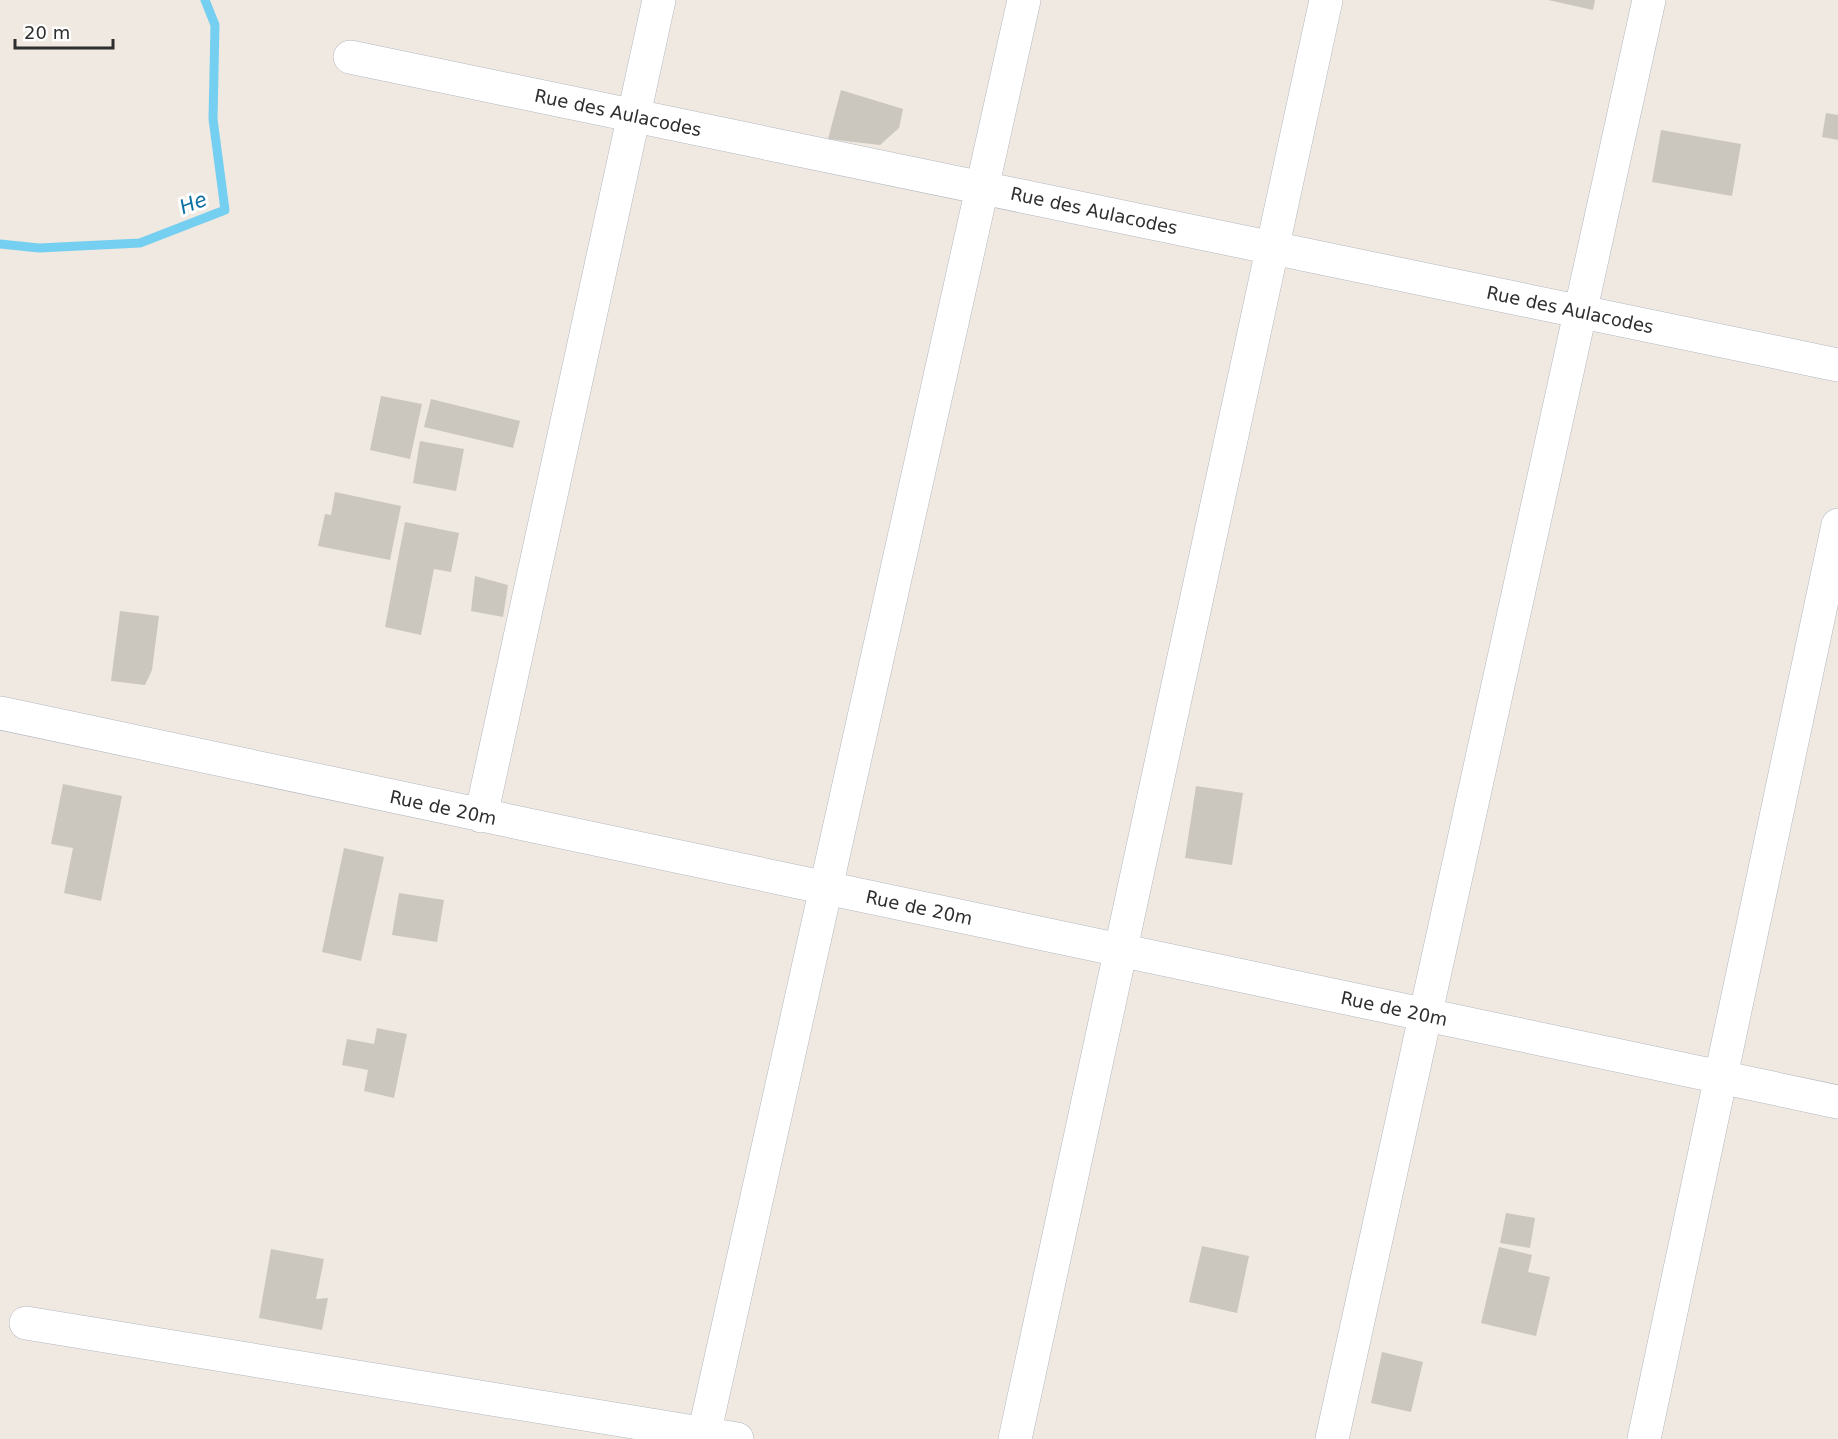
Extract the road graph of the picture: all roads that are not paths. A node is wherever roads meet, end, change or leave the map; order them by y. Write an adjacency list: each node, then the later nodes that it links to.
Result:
1 (659, 0): 6 (street)
2 (1024, 0): 7 (street)
3 (1326, 0): 8 (street)
4 (1649, 0): 9 (street)
5 (350, 57): 6 (street, Rue des Aulacodes)
6 (633, 116): 7 (street, Rue des Aulacodes); 13 (street)
7 (982, 188): 8 (street, Rue des Aulacodes); 14 (street)
8 (1273, 248): 9 (street, Rue des Aulacodes); 15 (street)
9 (1581, 312): 10 (street, Rue des Aulacodes); 16 (street)
10 (1838, 366)
11 (1838, 525): 17 (street)
12 (0, 713): 13 (street, Rue de 20m)
13 (482, 816): 14 (street, Rue de 20m)
14 (826, 888): 15 (street, Rue de 20m); 20 (street)
15 (1121, 951): 16 (street, Rue de 20m); 22 (street)
16 (1425, 1016): 17 (street, Rue de 20m); 23 (street)
17 (1721, 1077): 18 (street, Rue de 20m); 24 (street)
18 (1838, 1102)
19 (26, 1323): 20 (street)
20 (703, 1436): 21 (street)
21 (737, 1439)
22 (1015, 1439)
23 (1332, 1439)
24 (1644, 1439)

